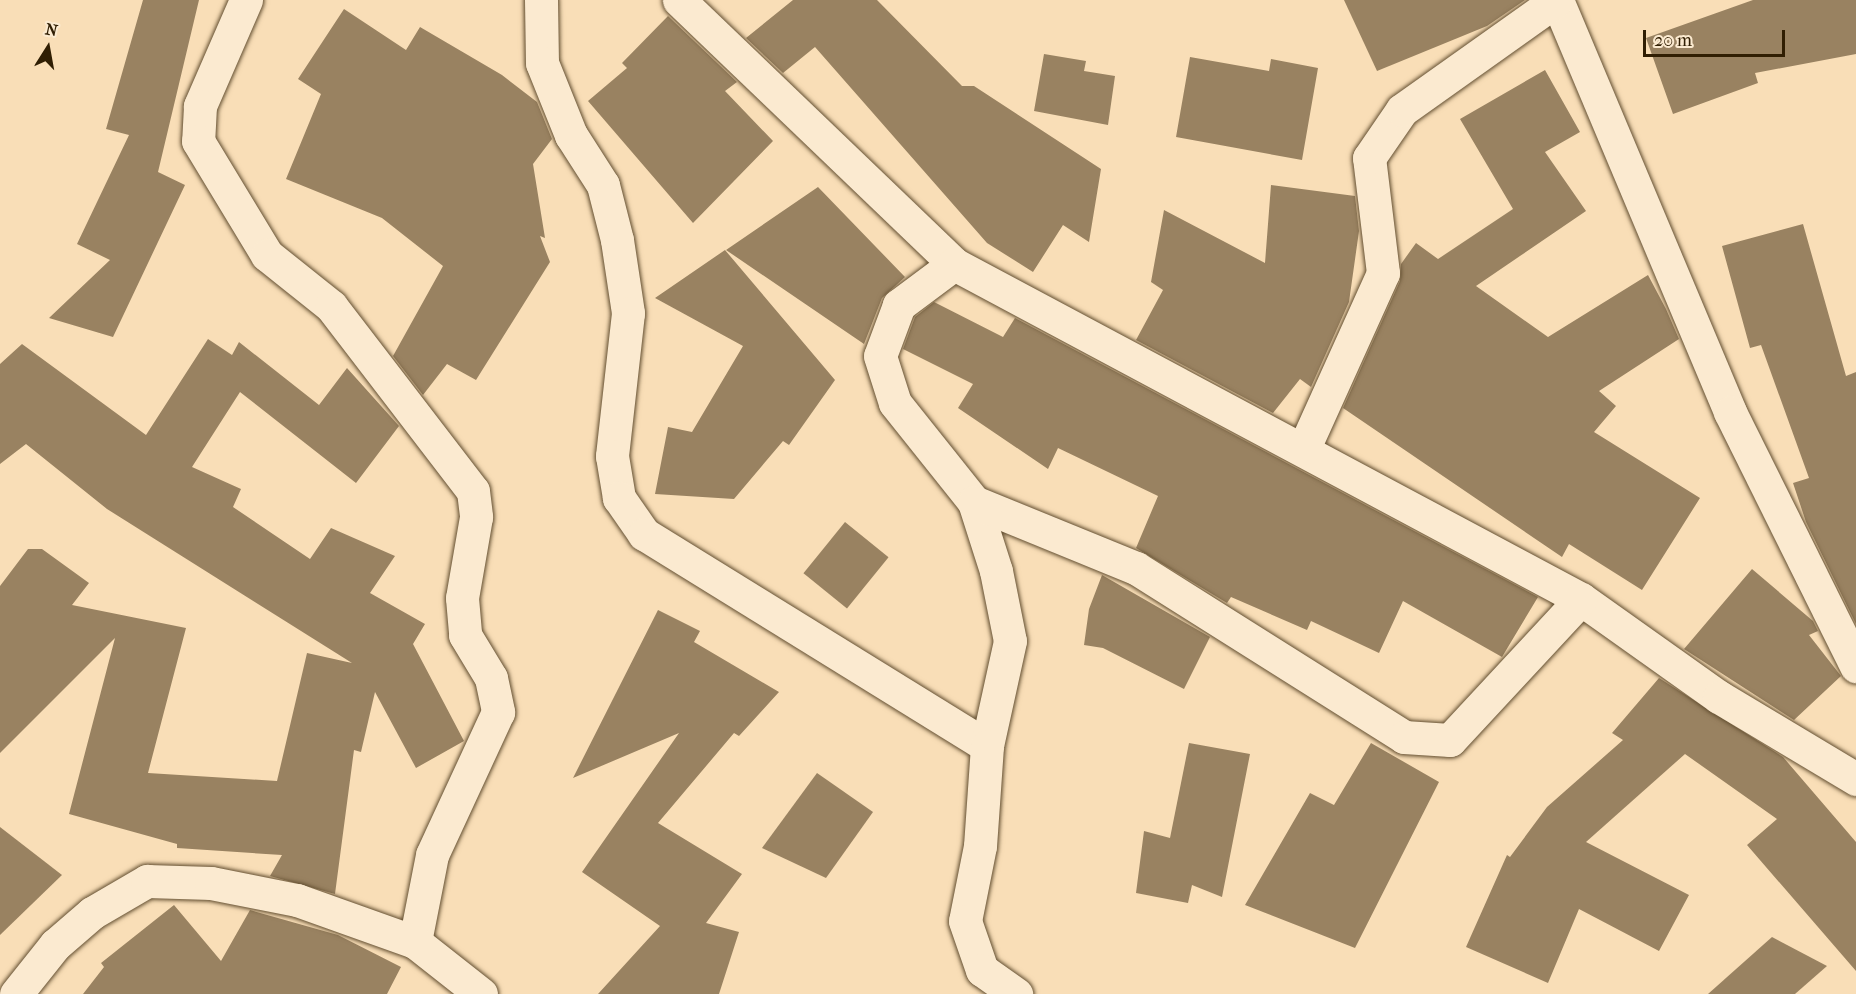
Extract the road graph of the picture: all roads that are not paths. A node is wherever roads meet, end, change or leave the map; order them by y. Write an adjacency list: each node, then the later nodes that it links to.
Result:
1 (246, 0): 12 (street)
2 (541, 0): 10 (street)
3 (679, 0): 5 (street)
4 (1557, 0): 6 (street); 9 (street)
5 (954, 264): 6 (street); 7 (street)
6 (1305, 448): 8 (street)
7 (974, 501): 8 (street); 10 (street)
8 (1581, 599): 11 (street)
9 (1856, 666)
10 (987, 746): 15 (street)
11 (1856, 779)
12 (415, 942): 13 (street); 14 (street)
13 (16, 994)
14 (481, 994)
15 (1016, 994)

